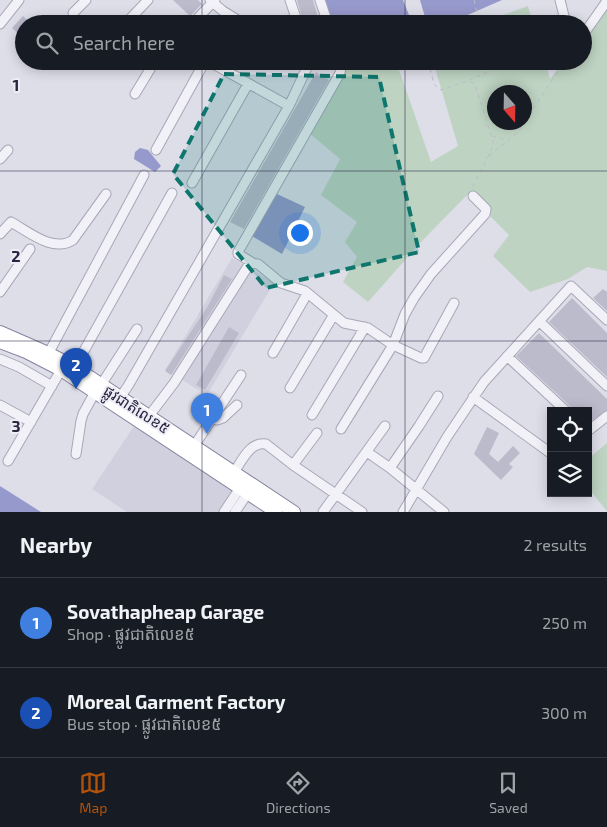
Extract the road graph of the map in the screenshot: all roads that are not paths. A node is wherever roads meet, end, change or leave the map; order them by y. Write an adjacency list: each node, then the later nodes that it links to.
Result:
1 (19, 0): 17 (street)
2 (148, 0): 10 (street)
3 (290, 0): 13 (street)
4 (320, 0): 14 (street)
5 (560, 0): 15 (street)
6 (607, 0): 16 (street)
7 (84, 1): 9 (street)
8 (212, 1): 11 (street); 12 (street)
9 (73, 13)
10 (134, 15)
11 (200, 15)
12 (231, 15)
13 (295, 15)
14 (325, 15)
15 (564, 15)
16 (592, 22)
17 (0, 24)
18 (150, 70): 24 (street)
19 (202, 70): 27 (street)
20 (223, 70): 23 (street)
21 (307, 70): 25 (street)
22 (340, 70): 36 (street)
23 (248, 84): 25 (street); 30 (street)
24 (135, 94)
25 (289, 106): 61 (street)
26 (8, 150): 28 (street)
27 (156, 150)
28 (0, 159)
29 (144, 175): 50 (street)
30 (192, 183)
31 (172, 193): 52 (street)
32 (472, 193): 47 (street)
33 (106, 194): 34 (street)
34 (0, 234)
35 (30, 249): 37 (street)
36 (253, 263): 38 (street); 66 (street)
37 (0, 292)
38 (307, 294): 40 (street); 48 (street)
39 (454, 303): 47 (street)
40 (333, 316): 43 (street); 57 (street)
41 (607, 320): 42 (street)
42 (539, 321): 49 (street); 56 (street)
43 (365, 327): 47 (street); 65 (street)
44 (137, 329): 58 (street)
45 (0, 332): 50 (highway, ផ្លូវជាតិលេខ៥)
46 (0, 342): 50 (highway, ផ្លូវជាតិលេខ៥)
47 (393, 345): 71 (street)
48 (273, 353)
49 (507, 356): 60 (street); 64 (street)
50 (46, 357): 52 (highway, ផ្លូវជាតិលេខ៥); 53 (highway, ផ្លូវជាតិលេខ៥)
51 (0, 359): 55 (street)
52 (75, 368): 58 (highway, ផ្លូវជាតិលេខ៥)
53 (61, 370): 55 (street); 58 (highway, ផ្លូវជាតិលេខ៥)
54 (241, 375): 68 (street)
55 (52, 386): 69 (street)
56 (607, 386)
57 (290, 388)
58 (98, 389): 61 (highway, ផ្លូវជាតិលេខ៥); 78 (street)
59 (438, 396): 81 (street)
60 (473, 397): 76 (street); 83 (street)
61 (118, 401): 66 (highway, ផ្លូវជាតិលេខ៥); 74 (highway, ផ្លូវជាតិលេខ៥)
62 (0, 405): 69 (street)
63 (237, 405): 68 (street)
64 (562, 407)
65 (312, 415)
66 (149, 416): 74 (highway, ផ្លូវជាតិលេខ៥)
67 (607, 416): 72 (street)
68 (214, 417): 75 (street)
69 (31, 422): 79 (street)
70 (385, 426): 77 (street)
71 (341, 429)
72 (592, 429)
73 (317, 433): 80 (street)
74 (167, 434): 75 (highway, ផ្លូវជាតិលេខ៥); 82 (highway, ផ្លូវជាតិលេខ៥)
75 (194, 446): 82 (highway, ផ្លូវជាតិលេខ៥)
76 (547, 450)
77 (367, 452): 81 (street); 85 (street)
78 (76, 454)
79 (8, 461)
80 (293, 465): 82 (street); 85 (street)
81 (390, 468): 83 (street)
82 (226, 471): 84 (highway, ផ្លូវជាតិលេខ៥); 89 (highway, ផ្លូវជាតិលេខ៥)
83 (416, 488): 92 (street); 93 (street)
84 (244, 491): 86 (street); 87 (street); 88 (highway, ផ្លូវជាតិលេខ៥)
85 (336, 494): 90 (street); 91 (street)
86 (224, 512)
87 (235, 512)
88 (276, 512)
89 (294, 512)
90 (323, 512)
91 (362, 512)
92 (403, 512)
93 (444, 512)

